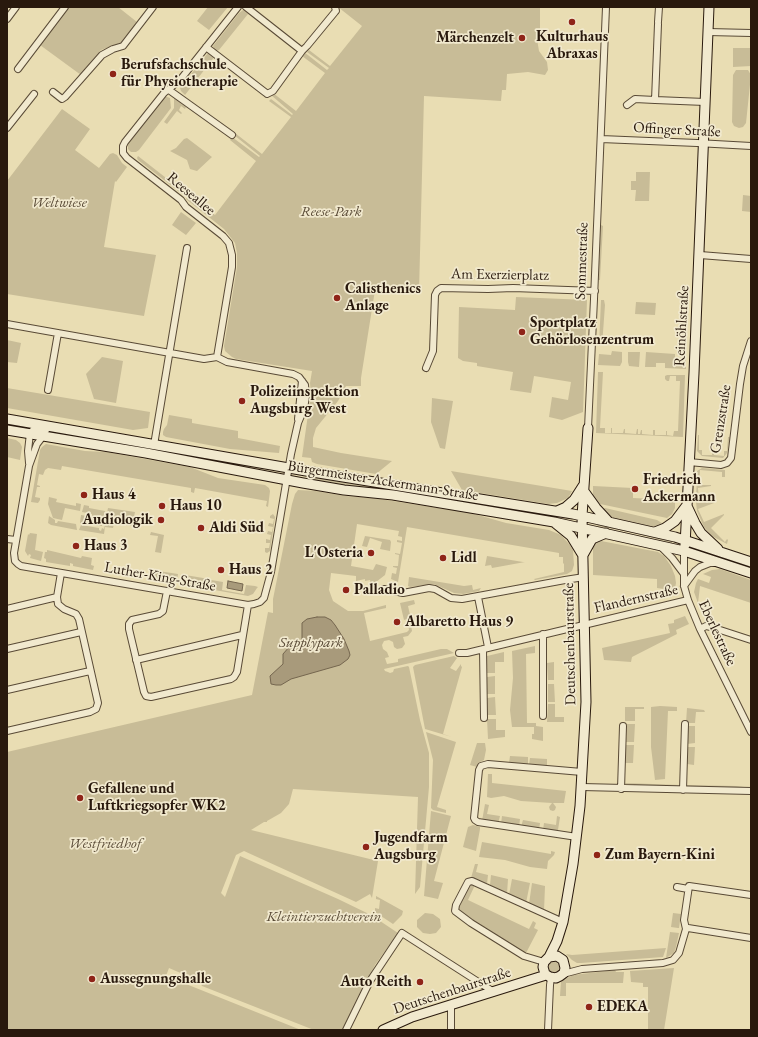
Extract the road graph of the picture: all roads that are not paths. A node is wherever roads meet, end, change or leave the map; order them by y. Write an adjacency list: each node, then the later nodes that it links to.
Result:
1 (16, 7): 10 (street)
2 (65, 7): 15 (street)
3 (153, 7): 17 (street)
4 (238, 7): 13 (street, Reeseallee)
5 (246, 7): 14 (street)
6 (335, 7): 14 (street)
7 (606, 7): 24 (street, Sommestraße)
8 (659, 7): 19 (street)
9 (709, 7): 11 (street, Reinöhlstraße)
10 (7, 19)
11 (708, 32): 12 (street); 20 (street, Reinöhlstraße)
12 (751, 33)
13 (206, 47): 14 (street); 16 (street, Reeseallee)
14 (302, 51)
15 (18, 69)
16 (169, 90): 23 (street); 36 (street, Reeseallee)
17 (53, 92)
18 (34, 94): 22 (street)
19 (655, 100): 20 (street); 21 (street)
20 (705, 102): 25 (street, Reinöhlstraße)
21 (627, 105)
22 (7, 128)
23 (232, 135)
24 (601, 139): 25 (street, Offinger Straße); 30 (street, Sommestraße)
25 (703, 144): 26 (street, Offinger Straße); 28 (street, Reinöhlstraße)
26 (751, 146)
27 (186, 248): 35 (street)
28 (700, 255): 29 (street); 46 (street, Reinöhlstraße)
29 (751, 259)
30 (595, 291): 37 (street, Am Exerzierplatz); 40 (street, Sommestraße)
31 (7, 324): 32 (street)
32 (58, 333): 35 (street); 38 (street)
33 (751, 341): 34 (street, Grenzstraße)
34 (749, 352): 46 (street, Grenzstraße)
35 (169, 353): 36 (street); 45 (street)
36 (217, 357): 48 (street)
37 (426, 368)
38 (48, 390)
39 (7, 419): 42 (street, Bürgermeister-Ackermann-Straße)
40 (588, 428): 50 (street, Sommestraße)
41 (7, 430): 43 (street, Bürgermeister-Ackermann-Straße)
42 (76, 431): 43 (street); 45 (street, Bürgermeister-Ackermann-Straße)
43 (30, 433): 44 (street, Bürgermeister-Ackermann-Straße); 47 (street, Luther-King-Straße)
44 (44, 436): 47 (street, Luther-King-Straße); 49 (street, Bürgermeister-Ackermann-Straße)
45 (154, 445): 48 (street, Bürgermeister-Ackermann-Straße)
46 (689, 462): 51 (street, Reinöhlstraße)
47 (29, 466): 60 (street, Luther-King-Straße)
48 (288, 468): 49 (street); 52 (street, Bürgermeister-Ackermann-Straße)
49 (286, 480): 55 (street, Bürgermeister-Ackermann-Straße); 78 (street)
50 (583, 488): 52 (street); 53 (street, Sommestraße); 54 (street)
51 (687, 505): 57 (street); 61 (street, Reinöhlstraße); 64 (street)
52 (556, 511): 53 (street, Bürgermeister-Ackermann-Straße)
53 (582, 516): 54 (street, Bürgermeister-Ackermann-Straße); 56 (street, Deutschenbaurstraße)
54 (608, 521): 57 (street, Bürgermeister-Ackermann-Straße)
55 (554, 522): 56 (street, Bürgermeister-Ackermann-Straße); 65 (street)
56 (582, 528): 58 (street, Bürgermeister-Ackermann-Straße); 65 (street, Deutschenbaurstraße)
57 (655, 532): 61 (street, Bürgermeister-Ackermann-Straße)
58 (606, 533): 62 (street, Bürgermeister-Ackermann-Straße); 65 (street)
59 (7, 539): 60 (street)
60 (16, 540): 68 (street, Luther-King-Straße)
61 (685, 540): 63 (street, Reinöhlstraße); 64 (street, Bürgermeister-Ackermann-Straße)
62 (657, 544): 63 (street, Bürgermeister-Ackermann-Straße); 70 (street)
63 (684, 551): 66 (street, Bürgermeister-Ackermann-Straße); 70 (street, Eberlestraße)
64 (720, 551): 67 (street, Bürgermeister-Ackermann-Straße)
65 (583, 555): 71 (street, Deutschenbaurstraße)
66 (721, 562): 69 (street, Bürgermeister-Ackermann-Straße); 72 (street, Eberlestraße)
67 (751, 562)
68 (61, 573): 74 (street, Luther-King-Straße); 75 (street)
69 (751, 573)
70 (684, 574): 72 (street, Eberlestraße)
71 (584, 578): 76 (street); 80 (street, Deutschenbaurstraße)
72 (684, 586): 77 (street, Eberlestraße)
73 (384, 589): 76 (street)
74 (167, 591): 78 (street, Luther-King-Straße); 89 (street)
75 (57, 597): 79 (street); 82 (street)
76 (478, 597): 86 (street)
77 (688, 600): 80 (street, Flandernstraße); 81 (street, Eberlestraße)
78 (248, 605): 84 (street)
79 (7, 609)
80 (584, 624): 83 (street, Flandernstraße); 98 (street, Deutschenbaurstraße)
81 (700, 629): 85 (street); 97 (street, Eberlestraße)
82 (81, 632): 87 (street); 90 (street)
83 (543, 634): 86 (street, Flandernstraße); 92 (street)
84 (242, 635): 89 (street); 89 (street)
85 (751, 640)
86 (486, 648): 88 (street, Flandernstraße); 93 (street)
87 (7, 649)
88 (460, 653)
89 (136, 660)
90 (90, 671): 91 (street); 96 (street)
91 (7, 690)
92 (543, 716)
93 (484, 718)
94 (685, 724): 101 (street)
95 (623, 726): 100 (street)
96 (7, 731)
97 (751, 732)
98 (582, 772): 99 (street, Deutschenbaurstraße); 103 (street)
99 (582, 787): 100 (street); 103 (street, Deutschenbaurstraße)
100 (621, 789): 101 (street)
101 (683, 790): 102 (street)
102 (751, 791)
103 (577, 837): 107 (street, Deutschenbaurstraße)
104 (677, 887): 105 (street)
105 (688, 889): 106 (street); 108 (street)
106 (751, 895)
107 (563, 922): 110 (street, Deutschenbaurstraße); 112 (street, Deutschenbaurstraße)
108 (686, 929): 109 (street); 113 (street)
109 (751, 938)
110 (557, 941): 111 (street, Deutschenbaurstraße); 112 (street, Deutschenbaurstraße)
111 (562, 961): 112 (street, Deutschenbaurstraße); 113 (street); 114 (street, Deutschenbaurstraße)
112 (547, 968): 114 (street, Deutschenbaurstraße); 115 (street, Deutschenbaurstraße); 121 (street)
113 (582, 969): 114 (street)
114 (563, 974)
115 (494, 992): 116 (street, Deutschenbaurstraße); 118 (street)
116 (451, 1005): 117 (street, Deutschenbaurstraße); 120 (street)
117 (393, 1028): 119 (street, Deutschenbaurstraße)
118 (346, 1030)
119 (383, 1030)
120 (452, 1030)
121 (548, 1030)

